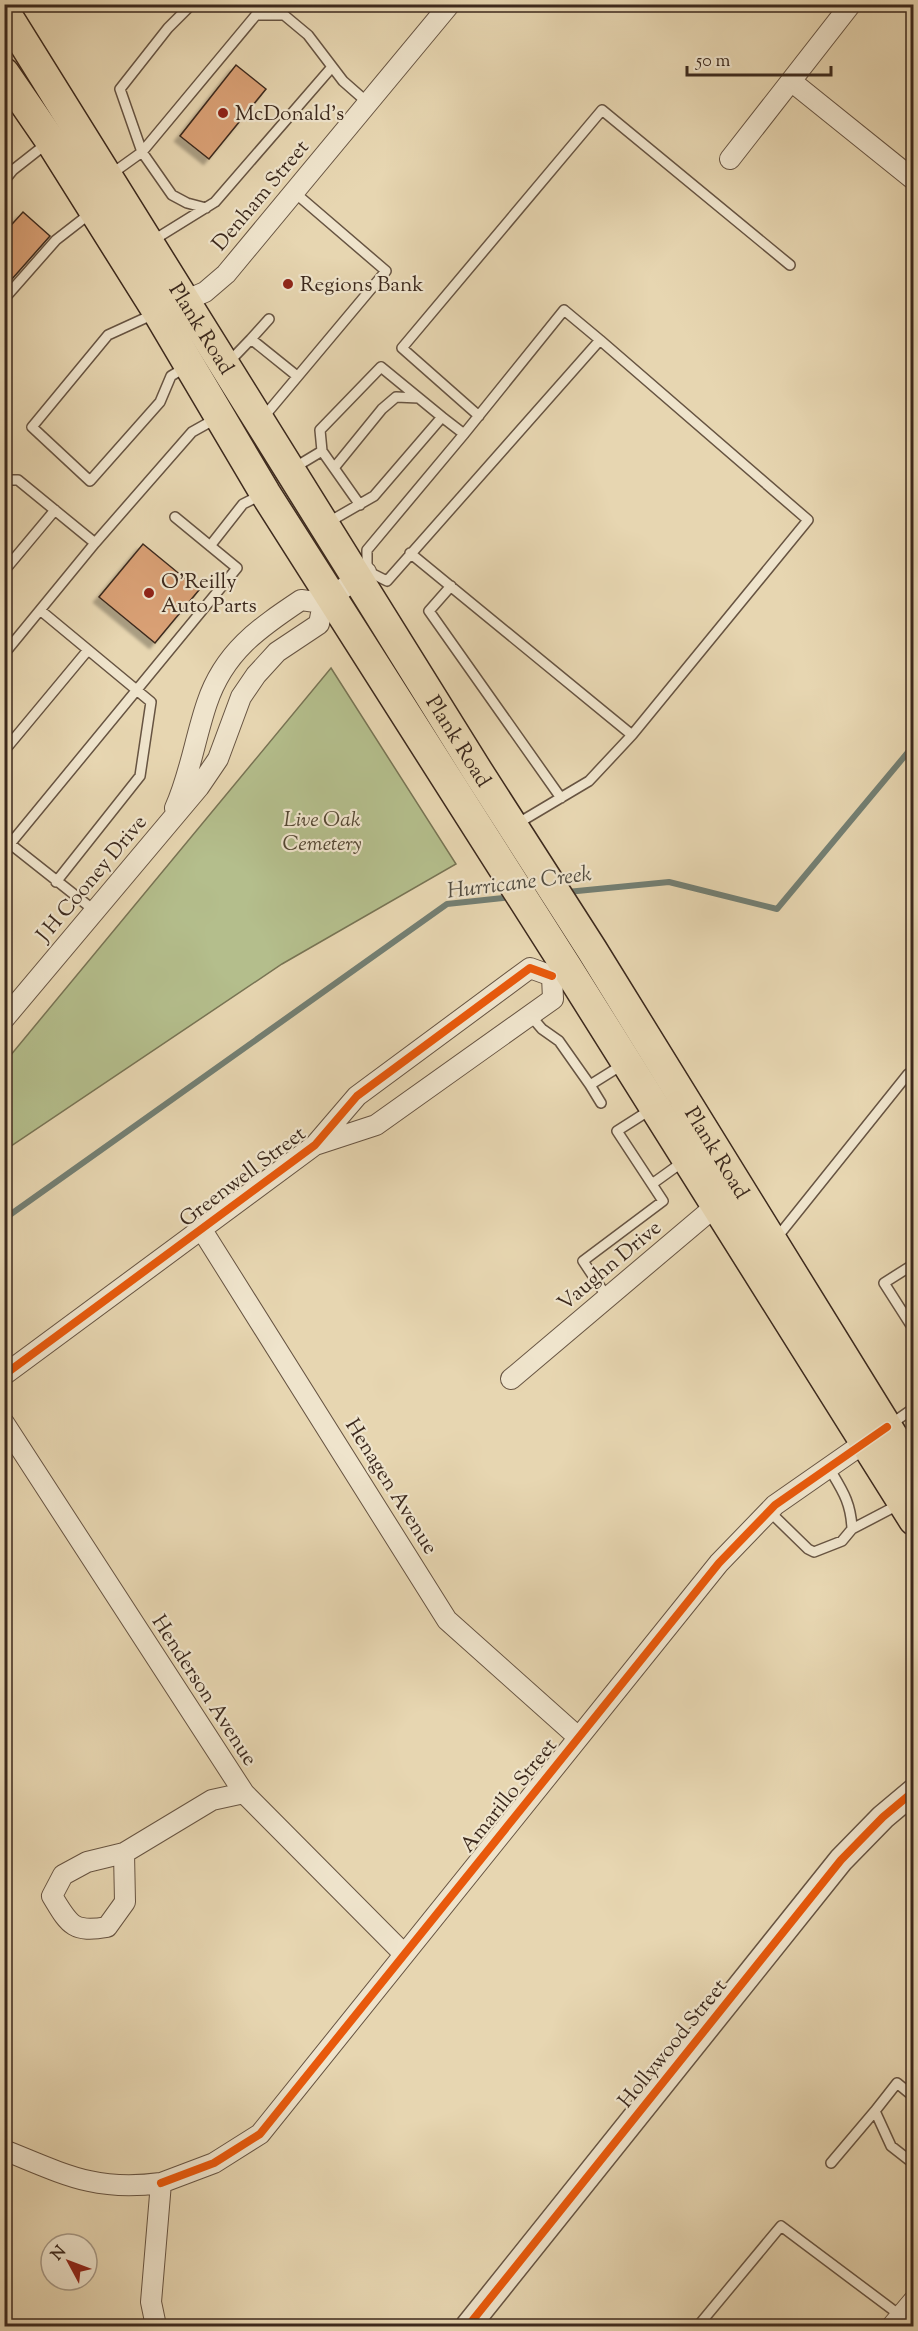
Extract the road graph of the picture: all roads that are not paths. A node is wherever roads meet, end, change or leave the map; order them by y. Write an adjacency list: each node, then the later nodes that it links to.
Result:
1 (192, 4): 12 (lane)
2 (251, 4): 6 (lane)
3 (450, 4): 10 (street, Denham Street)
4 (851, 4): 9 (street)
5 (4, 10): 14 (main road, Plank Road)
6 (256, 15): 7 (lane); 12 (lane)
7 (332, 67): 10 (lane); 18 (lane)
8 (4, 73): 11 (main road, Plank Road)
9 (791, 81): 13 (street); 15 (street)
10 (368, 103): 17 (street, Denham Street)
11 (50, 140): 16 (lane); 19 (main road, Plank Road)
12 (142, 152): 14 (lane); 18 (lane)
13 (730, 159)
14 (108, 176): 20 (main road, Plank Road)
15 (914, 180)
16 (4, 182)
17 (294, 192): 23 (street, Denham Street); 30 (lane)
18 (206, 208): 20 (lane)
19 (94, 210): 22 (lane); 24 (main road, Plank Road)
20 (149, 243): 23 (main road, Plank Road)
21 (790, 265): 32 (lane)
22 (4, 299)
23 (185, 300): 24 (street, Denham Street); 29 (main road, Plank Road)
24 (158, 312): 28 (main road, Plank Road); 28 (lane)
25 (269, 319): 26 (lane)
26 (251, 339): 29 (lane); 30 (lane)
27 (600, 340): 32 (lane); 48 (lane); 57 (lane)
28 (189, 365): 33 (main road, Plank Road)
29 (226, 365): 35 (main road, Plank Road)
30 (297, 376): 35 (lane)
31 (419, 398): 34 (lane); 37 (lane); 38 (lane)
32 (478, 416): 36 (lane)
33 (219, 417): 41 (main road, Plank Road); 46 (lane)
34 (442, 417): 36 (lane); 42 (lane)
35 (260, 420): 39 (main road, Plank Road)
36 (464, 434): 50 (lane)
37 (321, 452): 38 (lane); 39 (lane)
38 (334, 468): 42 (lane)
39 (291, 470): 45 (main road, Plank Road)
40 (4, 485): 43 (lane)
41 (264, 493): 47 (lane); 52 (main road, Plank Road)
42 (360, 505): 45 (lane)
43 (55, 510): 46 (lane); 49 (lane)
44 (175, 517): 47 (lane)
45 (324, 524): 50 (main road, Plank Road)
46 (95, 543): 53 (lane)
47 (210, 546): 56 (lane)
48 (410, 553): 50 (lane); 51 (lane)
49 (4, 571)
50 (363, 575): 52 (street); 61 (main road, Plank Road)
51 (451, 586): 57 (lane); 59 (lane)
52 (327, 600): 60 (street, J H Cooney Drive); 60 (street, J H Cooney Drive); 66 (main road, Plank Road)
53 (40, 610): 54 (lane); 55 (lane)
54 (88, 650): 56 (lane); 58 (lane)
55 (4, 654)
56 (137, 691): 62 (lane); 63 (lane)
57 (632, 735): 59 (lane)
58 (4, 751)
59 (561, 798): 61 (lane)
60 (169, 822): 64 (street, J H Cooney Drive)
61 (519, 836): 65 (main road, Plank Road)
62 (8, 842): 63 (lane)
63 (56, 882): 64 (lane)
64 (95, 911): 68 (street, J H Cooney Drive)
65 (592, 950): 66 (street); 77 (main road, Plank Road)
66 (559, 971): 67 (street, Greenwell Street); 69 (main road, Plank Road); 74 (street, Greenwell Street)
67 (530, 1015): 71 (lane); 74 (street, Greenwell Street)
68 (4, 1019)
69 (627, 1062): 71 (lane); 73 (main road, Plank Road)
70 (914, 1078): 79 (lane)
71 (590, 1085): 72 (lane)
72 (601, 1103)
73 (655, 1107): 75 (main road, Plank Road); 76 (lane)
74 (315, 1145): 78 (street, Greenwell Street)
75 (688, 1159): 76 (lane); 77 (main road, Plank Road)
76 (652, 1184): 81 (lane)
77 (727, 1196): 79 (main road, Plank Road); 81 (street, Vaughn Drive); 87 (main road, Plank Road)
78 (202, 1230): 83 (street, Greenwell Street); 93 (street, Henagen Avenue)
79 (772, 1244): 87 (main road, Plank Road)
80 (914, 1264): 82 (lane)
81 (607, 1297): 84 (street, Vaughn Drive)
82 (914, 1330)
83 (4, 1375)
84 (511, 1379)
85 (914, 1408): 87 (lane)
86 (4, 1423): 95 (street, Henderson Avenue)
87 (876, 1435): 88 (street, Amarillo Street); 89 (main road, Plank Road); 91 (main road, Plank Road)
88 (829, 1468): 90 (street, Amarillo Street); 92 (lane)
89 (914, 1471)
90 (769, 1511): 92 (lane); 93 (street, Amarillo Street)
91 (908, 1511): 92 (lane)
92 (852, 1528)
93 (578, 1737): 97 (street, Amarillo Street)
94 (914, 1791): 107 (street, Hollywood Street)
95 (244, 1793): 96 (street); 97 (street, Henderson Avenue)
96 (124, 1853)
97 (403, 1953): 103 (street, Amarillo Street)
98 (914, 2097): 99 (lane)
99 (875, 2110): 101 (lane); 102 (lane)
100 (4, 2150): 103 (street, Amarillo Street)
101 (831, 2163)
102 (914, 2164)
103 (161, 2183): 106 (street)
104 (914, 2300): 105 (street)
105 (896, 2321): 108 (lane)
106 (156, 2326)
107 (468, 2326)
108 (698, 2326)

